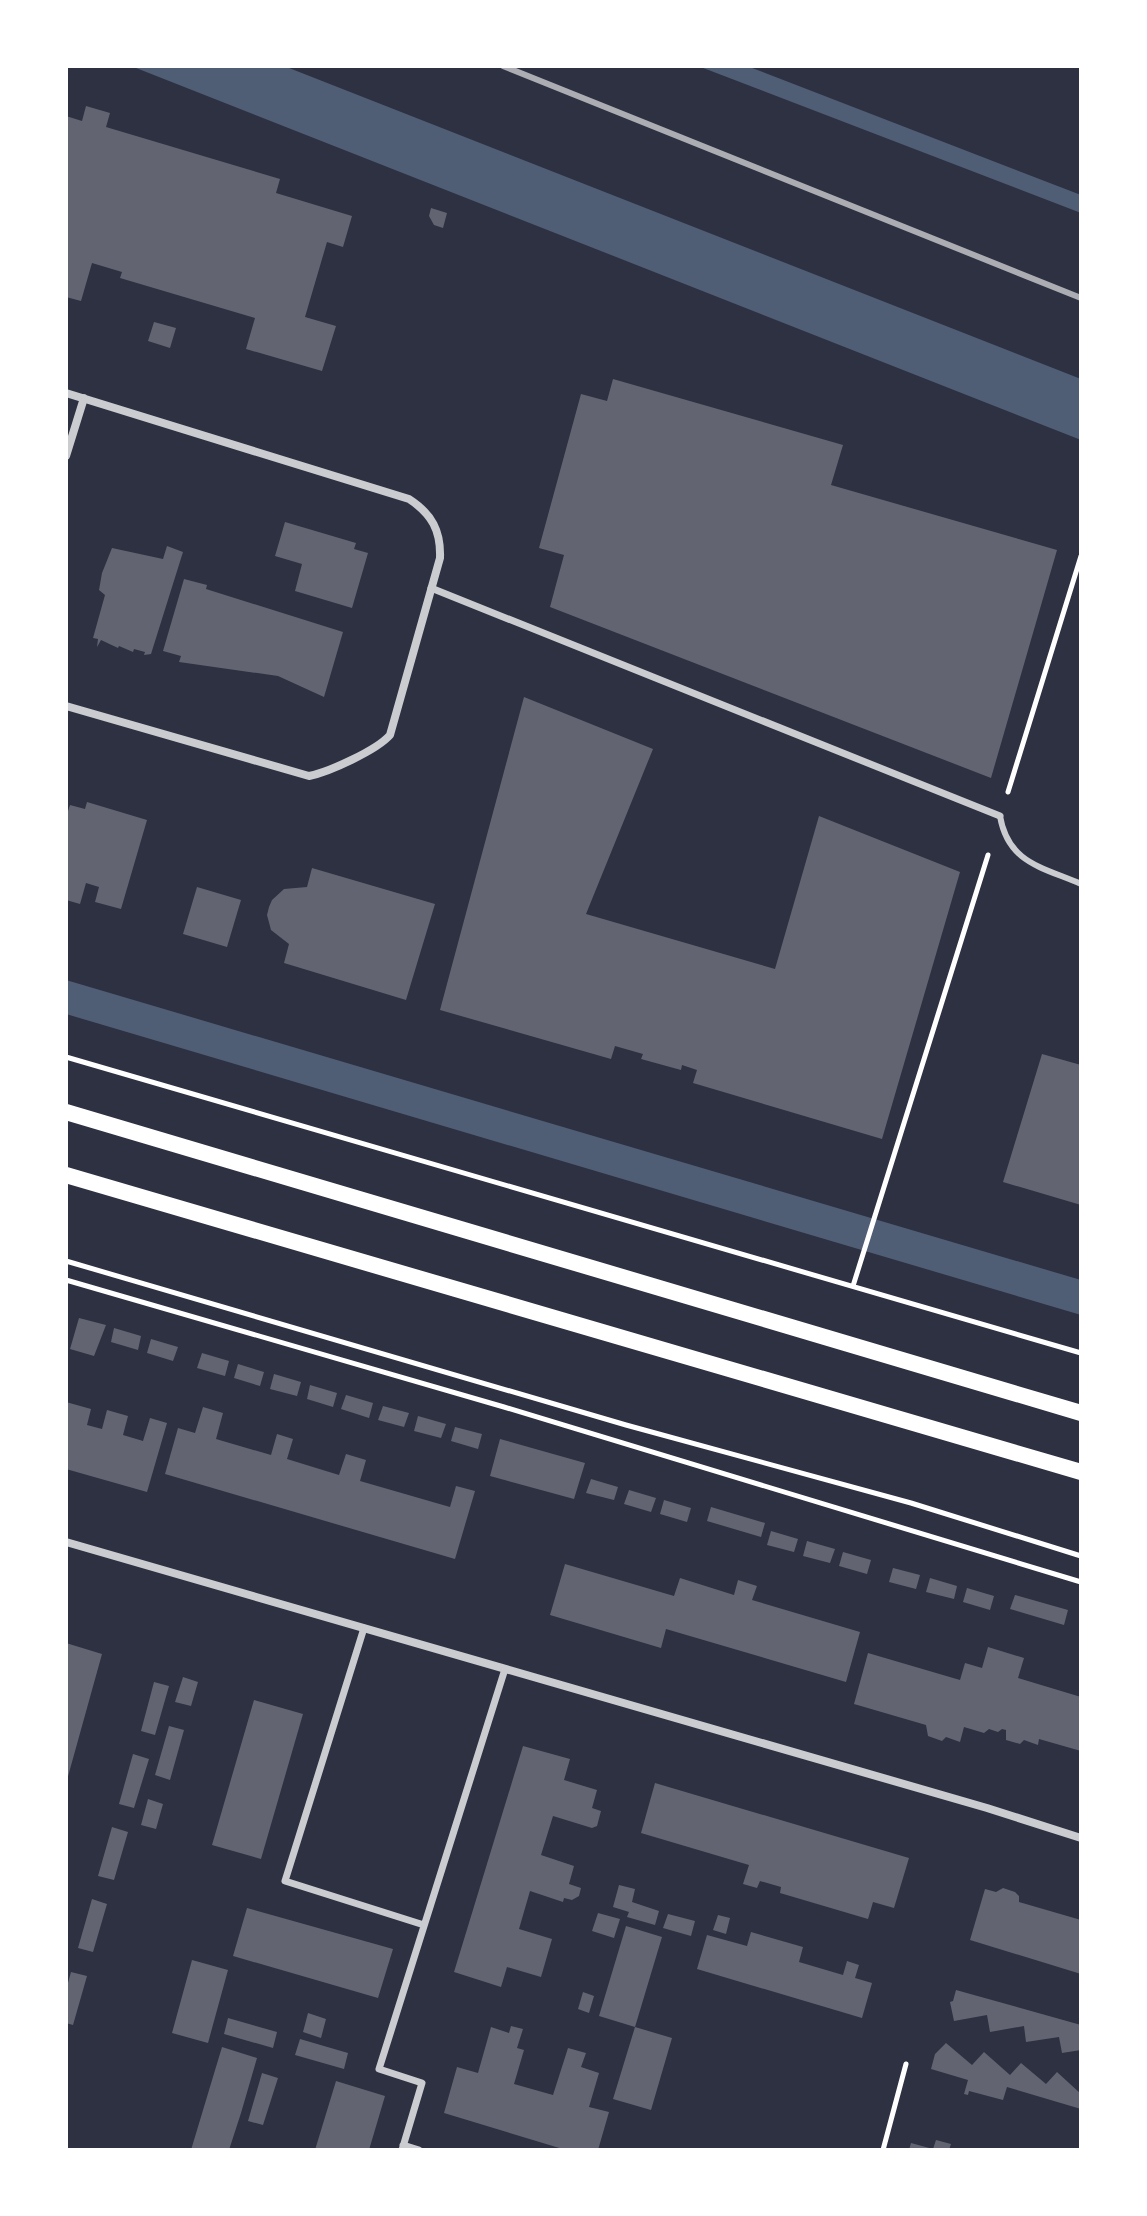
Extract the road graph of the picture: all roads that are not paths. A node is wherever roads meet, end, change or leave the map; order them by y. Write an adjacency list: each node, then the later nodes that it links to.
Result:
1 (66, 393): 2 (street)
2 (84, 398): 3 (street); 4 (street)
3 (66, 456)
4 (431, 588): 5 (street); 6 (street)
5 (66, 706)
6 (1000, 816): 7 (lane)
7 (1081, 884)
8 (66, 1112): 10 (main road)
9 (66, 1175): 11 (main road)
10 (1081, 1413)
11 (1081, 1472)
12 (66, 1542): 13 (street)
13 (364, 1628): 14 (street); 16 (street)
14 (505, 1669): 15 (street); 16 (street)
15 (1081, 1838)
16 (424, 1925): 17 (street)
17 (402, 2147): 18 (street)
18 (419, 2150)

